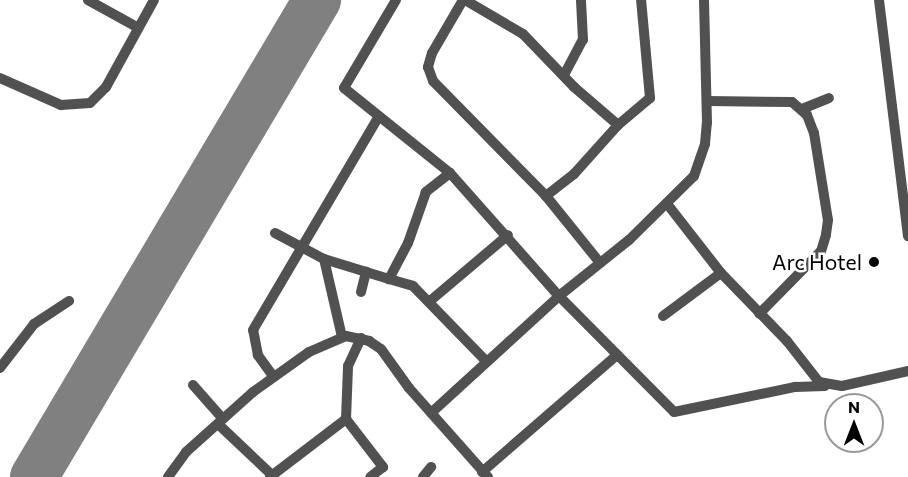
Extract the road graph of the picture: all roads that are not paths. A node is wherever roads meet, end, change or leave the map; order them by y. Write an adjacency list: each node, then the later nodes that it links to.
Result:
1 (88, 0): 9 (street)
2 (154, 0): 9 (street)
3 (396, 0): 15 (street)
4 (464, 0): 10 (street); 18 (street)
5 (581, 0): 10 (street)
6 (641, 0): 16 (street)
7 (704, 0): 13 (street)
8 (879, 0): 20 (street)
9 (138, 27): 11 (street)
10 (564, 75): 16 (street)
11 (0, 78)
12 (829, 98): 14 (street)
13 (707, 101): 14 (street); 19 (street)
14 (802, 109): 34 (street)
15 (379, 116): 17 (street); 24 (street)
16 (618, 125): 18 (street)
17 (450, 173): 22 (street); 29 (street)
18 (546, 196): 26 (street)
19 (668, 205): 26 (street); 28 (street)
20 (907, 218): 23 (street)
21 (275, 233): 24 (street)
22 (508, 235): 31 (street); 33 (street)
23 (908, 236)
24 (301, 249): 25 (street); 42 (street)
25 (324, 259): 27 (street); 36 (street)
26 (600, 263): 31 (street)
27 (366, 272): 29 (street); 30 (street)
28 (721, 273): 34 (street); 35 (street)
29 (389, 279): 33 (street)
30 (361, 291)
31 (560, 296): 38 (street); 39 (street)
32 (69, 301): 40 (street)
33 (430, 301): 39 (street)
34 (759, 314): 44 (street)
35 (663, 316)
36 (342, 337): 37 (street); 42 (street)
37 (361, 338): 45 (street); 46 (street)
38 (616, 355): 44 (street); 50 (street)
39 (486, 361): 45 (street)
40 (0, 368)
41 (908, 371): 44 (street)
42 (273, 376): 47 (street)
43 (193, 385): 47 (street)
44 (825, 386)
45 (431, 413): 50 (street)
46 (346, 420): 49 (street); 51 (street)
47 (221, 422): 51 (street); 52 (street)
48 (431, 467): 54 (street)
49 (385, 472): 53 (street)
50 (485, 474)
51 (271, 476)
52 (168, 477)
53 (370, 477)
54 (423, 477)

